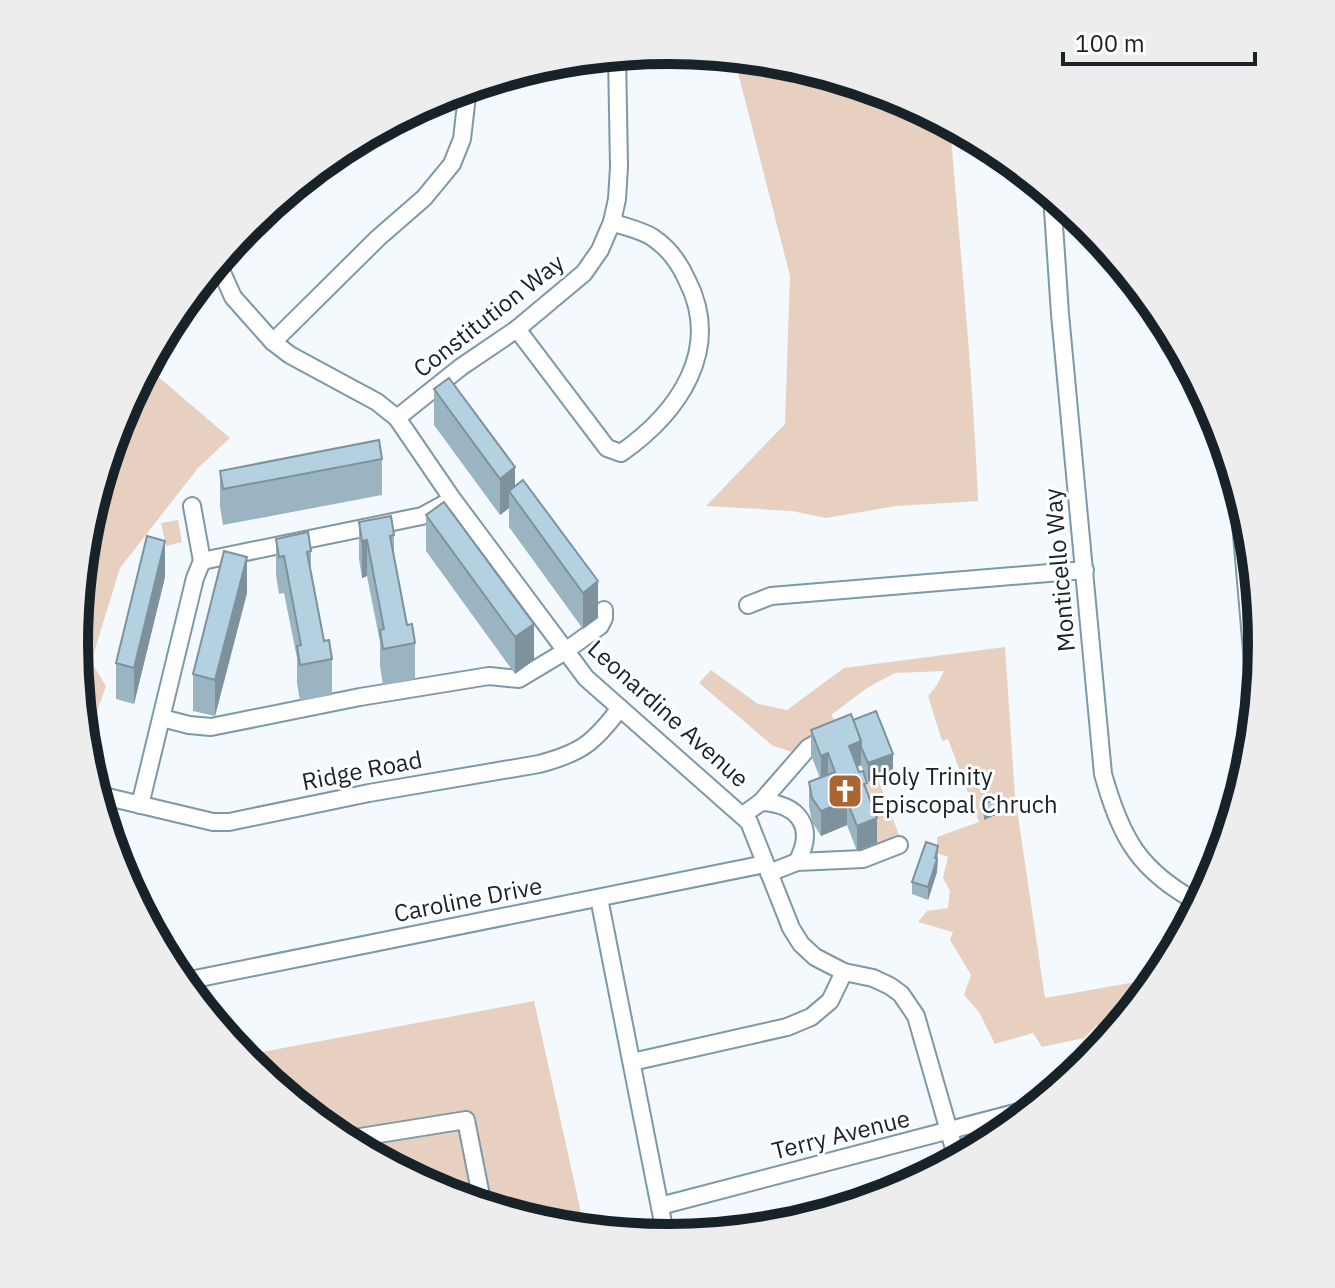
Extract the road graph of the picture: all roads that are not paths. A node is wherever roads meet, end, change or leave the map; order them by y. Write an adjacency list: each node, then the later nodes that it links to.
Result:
1 (617, 66): 4 (street, Constitution Way)
2 (466, 100): 7 (street)
3 (1053, 211): 12 (street, Monticello Way)
4 (612, 222): 6 (street, Constitution Way); 6 (street)
5 (222, 273): 7 (street, Leonardine Avenue)
6 (517, 329): 8 (street, Constitution Way)
7 (273, 342): 8 (street, Leonardine Avenue)
8 (397, 418): 9 (street, Leonardine Avenue)
9 (451, 497): 11 (street); 15 (street, Leonardine Avenue)
10 (192, 506): 11 (street)
11 (202, 561): 17 (street)
12 (1085, 570): 13 (street); 27 (street, Monticello Way)
13 (748, 605)
14 (604, 610): 15 (street)
15 (564, 652): 16 (street, Leonardine Avenue); 17 (street)
16 (620, 708): 21 (street, Ridge Road); 22 (street, Leonardine Avenue)
17 (162, 718): 21 (street)
18 (845, 726): 20 (street)
19 (108, 797): 21 (street, Ridge Road)
20 (761, 802): 22 (street); 24 (street)
21 (140, 805)
22 (743, 815): 25 (street, Leonardine Avenue)
23 (899, 845): 24 (street, Caroline Drive)
24 (797, 862): 25 (street, Caroline Drive)
25 (767, 869): 26 (street, Caroline Drive); 28 (street, Leonardine Avenue)
26 (599, 898): 29 (street, Caroline Drive); 30 (street)
27 (1189, 898)
28 (844, 972): 30 (street); 32 (street, Leonardine Avenue)
29 (194, 979)
30 (632, 1062): 36 (street)
31 (1003, 1117): 32 (street, Terry Avenue)
32 (950, 1132): 34 (street, Leonardine Avenue); 36 (street, Terry Avenue)
33 (362, 1137): 35 (street)
34 (954, 1148)
35 (480, 1193)
36 (660, 1206): 37 (street)
37 (663, 1224)

